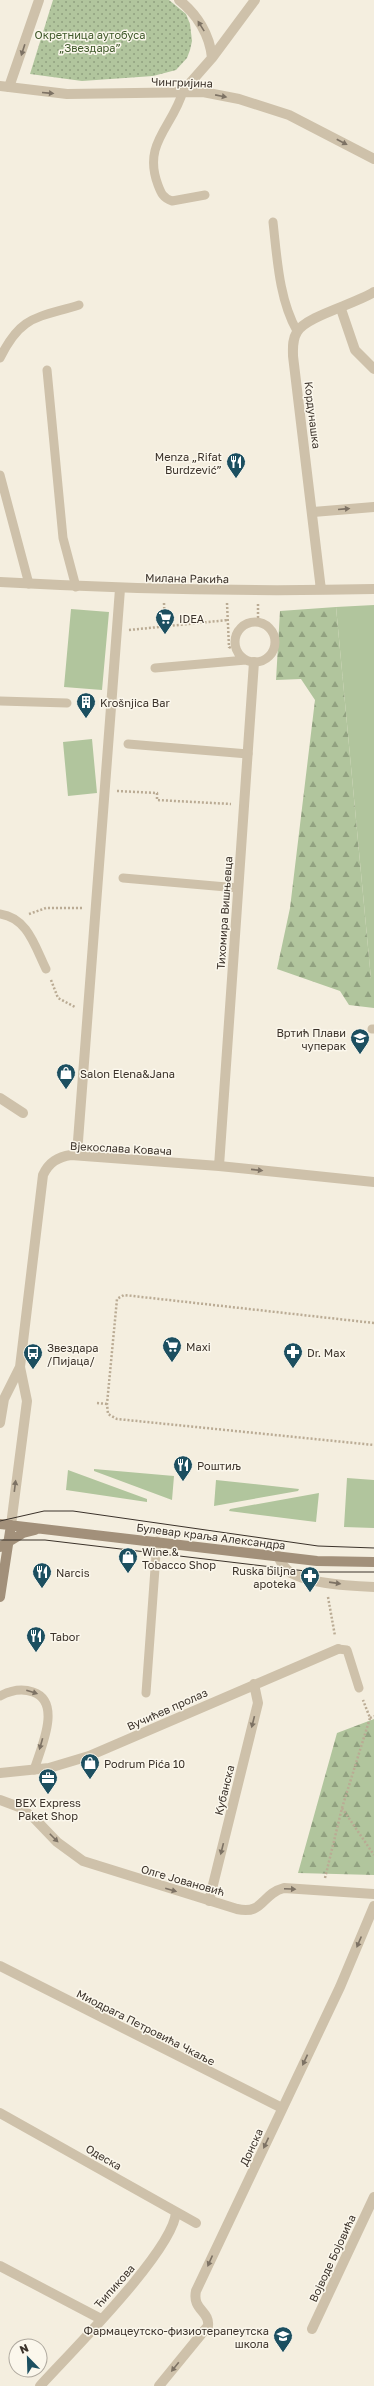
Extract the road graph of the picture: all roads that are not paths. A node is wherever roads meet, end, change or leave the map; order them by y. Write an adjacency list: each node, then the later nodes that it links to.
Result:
1 (39, 0): 5 (street, one-way to 5)
2 (179, 0): 4 (street, one-way to 2)
3 (256, 0): 4 (street)
4 (212, 58): 6 (street)
5 (5, 86): 6 (street, Чингријина, one-way to 6)
6 (183, 92): 7 (street, Чингријина, one-way to 7); 8 (lane)
7 (374, 159)
8 (205, 195)
9 (273, 222): 13 (lane)
10 (374, 292): 12 (street)
11 (79, 305): 14 (lane)
12 (341, 309): 13 (street); 15 (street)
13 (297, 331): 19 (street, Кордунашка)
14 (0, 358)
15 (374, 368)
16 (47, 370): 22 (lane)
17 (0, 475): 21 (lane)
18 (374, 507): 19 (street, one-way to 18)
19 (313, 512): 25 (street, Кордунашка)
20 (0, 582): 21 (street, Милана Ракића)
21 (29, 584): 22 (street, Милана Ракића)
22 (76, 587): 23 (street, Милана Ракића)
23 (120, 589): 25 (street, Милана Ракића); 38 (street)
24 (374, 589): 25 (street, Милана Ракића)
25 (321, 590)
26 (250, 661): 26 (lane); 27 (lane); 31 (street, Тихомира Вишњевца)
27 (155, 668)
28 (0, 701): 29 (lane)
29 (67, 703)
30 (128, 744): 31 (lane)
31 (248, 754): 33 (street, Тихомира Вишњевца)
32 (123, 878): 33 (lane)
33 (238, 888): 39 (street, Тихомира Вишњевца)
34 (0, 914): 35 (lane)
35 (46, 970)
36 (0, 1098): 37 (street)
37 (23, 1113)
38 (78, 1141)
39 (219, 1166): 40 (street, Вјекослава Ковача, one-way to 40); 41 (street, Вјекослава Ковача)
40 (374, 1182)
41 (20, 1367): 42 (street, Вјекослава Ковача); 44 (street, Вјекослава Ковача, one-way to 41)
42 (0, 1422)
43 (0, 1524): 44 (main road, Булевар краља Александра)
44 (10, 1525): 45 (main road, Булевар краља Александра); 47 (main road, Вјекослава Ковача)
45 (45, 1529): 46 (main road, Булевар краља Александра); 47 (main road, Булевар краља Александра)
46 (157, 1541): 48 (main road, Булевар краља Александра); 55 (lane)
47 (4, 1545): 51 (main road, Вјекослава Ковача)
48 (278, 1556): 49 (main road, Булевар краља Александра); 50 (street, one-way to 50)
49 (374, 1562)
50 (374, 1587)
51 (0, 1597)
52 (338, 1649): 53 (street, Вучићев пролаз); 54 (lane)
53 (254, 1684): 57 (street, Вучићев пролаз); 61 (street, Кубанска, one-way to 61)
54 (359, 1688)
55 (146, 1693)
56 (0, 1696): 57 (lane, one-way to 57)
57 (34, 1770): 58 (street, Вучићев пролаз)
58 (0, 1773)
59 (0, 1800): 61 (street, Олге Јовановић, one-way to 61)
60 (374, 1894): 61 (street, Олге Јовановић, one-way to 60)
61 (209, 1900)
62 (374, 1906): 64 (street, Донска, one-way to 64)
63 (0, 1966): 64 (street, Миодрага Петровића Чкаље)
64 (282, 2108): 73 (street, Донска, one-way to 73)
65 (0, 2113): 67 (street, Одеска)
66 (374, 2197): 71 (street, Војводе Бојовића)
67 (176, 2212): 68 (street, Одеска); 70 (street, Ћипикова)
68 (196, 2223)
69 (0, 2266): 70 (street)
70 (101, 2319): 72 (street, Ћипикова)
71 (312, 2329)
72 (40, 2386)
73 (159, 2386)

